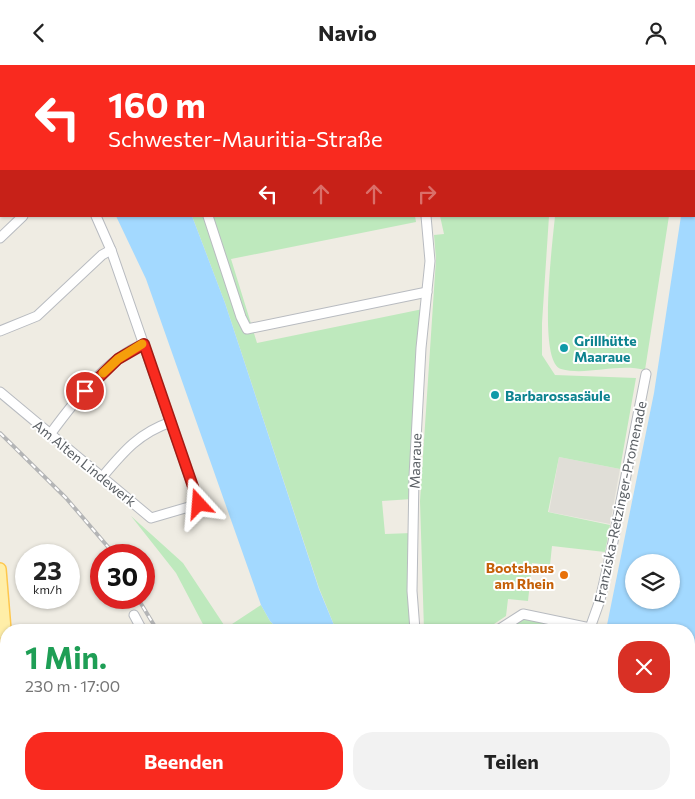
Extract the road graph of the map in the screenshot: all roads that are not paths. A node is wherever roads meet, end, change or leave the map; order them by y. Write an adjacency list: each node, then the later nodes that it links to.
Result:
1 (22, 217): 5 (street)
2 (96, 217): 6 (street)
3 (208, 217): 7 (street)
4 (426, 217): 7 (street, Maaraue)
5 (0, 239)
6 (112, 249): 8 (street); 9 (street)
7 (427, 292): 19 (street, Maaraue)
8 (0, 331)
9 (144, 344): 12 (street); 13 (street)
10 (646, 374): 22 (street, Franziska-Retzinger-Promenade)
11 (0, 392): 13 (street, Am Alten Lindewerk)
12 (171, 422): 14 (street); 14 (street, Am Alten Lindewerk)
13 (51, 433): 14 (street, Am Alten Lindewerk)
14 (103, 476)
15 (0, 569): 17 (main road)
16 (134, 615): 18 (street)
17 (5, 624)
18 (139, 624)
19 (415, 624)
20 (507, 624): 21 (street, Franziska-Retzinger-Promenade)
21 (571, 624)
22 (591, 624)

